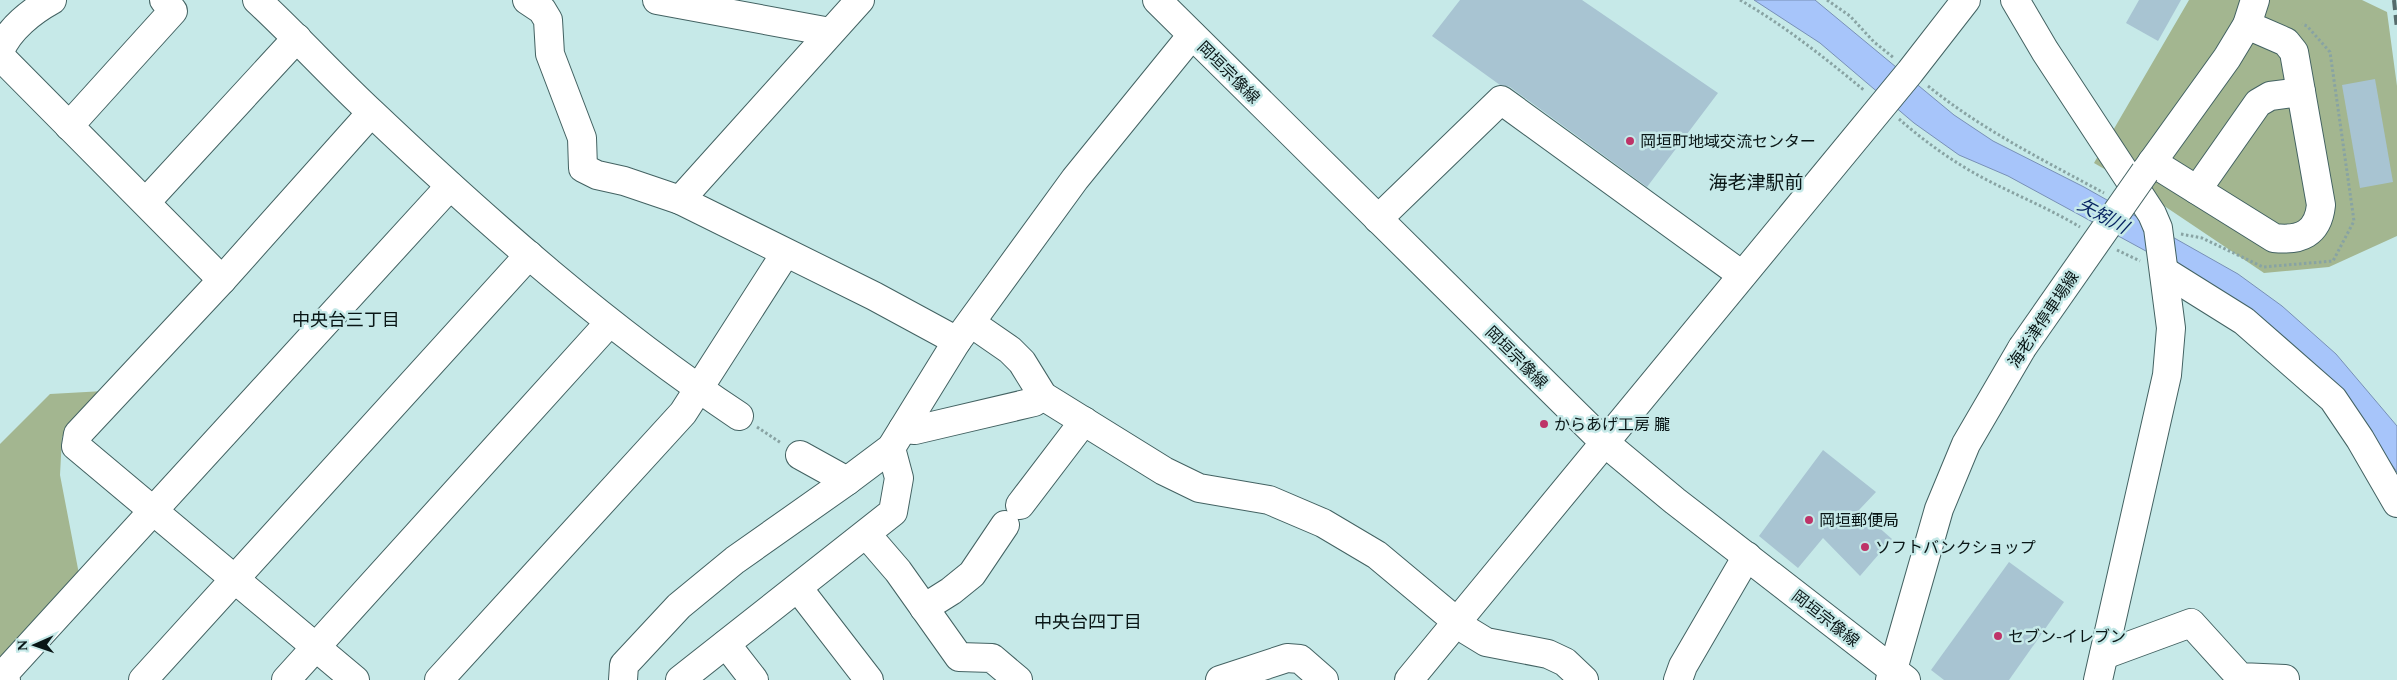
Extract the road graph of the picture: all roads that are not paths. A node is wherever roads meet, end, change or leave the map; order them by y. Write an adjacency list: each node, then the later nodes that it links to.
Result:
1 (52, 0): 14 (street)
2 (164, 0): 18 (street)
3 (257, 0): 13 (street)
4 (527, 0): 22 (street)
5 (657, 0): 11 (street)
6 (860, 0): 11 (street)
7 (1157, 0): 12 (street, 岡垣宗像線)
8 (1966, 0): 28 (street)
9 (2015, 0): 27 (street)
10 (2251, 12): 16 (street); 19 (street, 海老津停車場線)
11 (830, 32): 22 (street)
12 (1192, 34): 24 (street, 岡垣宗像線); 31 (street)
13 (297, 38): 17 (street); 23 (street)
14 (0, 51)
15 (0, 56): 18 (street)
16 (2301, 92): 21 (street); 21 (street)
17 (371, 113): 20 (street); 29 (street)
18 (69, 126): 23 (street)
19 (2148, 167): 21 (street); 51 (street, 海老津停車場線, bridge)
20 (450, 186): 26 (street); 41 (street)
21 (2197, 190)
22 (680, 200): 25 (street)
23 (146, 202): 29 (street)
24 (1378, 219): 28 (street); 37 (street, 岡垣宗像線)
25 (786, 254): 31 (street); 32 (street)
26 (529, 255): 30 (street); 44 (street)
27 (2164, 271): 40 (street); 50 (street)
28 (1742, 275): 37 (street)
29 (222, 280): 41 (street)
30 (609, 323): 32 (street); 49 (street)
31 (964, 332): 33 (street); 36 (street)
32 (700, 390): 34 (street); 57 (street)
33 (1042, 396): 35 (street); 36 (street)
34 (740, 416)
35 (1084, 421): 46 (street); 47 (street)
36 (897, 438): 39 (street); 42 (street)
37 (1604, 442): 43 (street, 岡垣宗像線); 47 (street)
38 (800, 455): 39 (street)
39 (847, 481): 58 (street)
40 (2397, 503)
41 (153, 511): 44 (street); 53 (street)
42 (867, 535): 45 (street); 46 (street)
43 (1747, 556): 51 (street, 岡垣宗像線); 67 (street)
44 (234, 579): 49 (street); 54 (street)
45 (798, 588): 48 (street); 61 (street)
46 (924, 608): 62 (street)
47 (1458, 621): 65 (street); 66 (street)
48 (726, 644): 59 (street); 60 (street)
49 (316, 647): 55 (street); 56 (street)
50 (2101, 667): 52 (street)
51 (1896, 677)
52 (2285, 679)
53 (6, 680)
54 (143, 680)
55 (286, 680)
56 (354, 680)
57 (439, 680)
58 (623, 680)
59 (680, 680)
60 (754, 680)
61 (869, 680)
62 (1018, 680)
63 (1220, 680): 64 (street)
64 (1324, 680)
65 (1409, 680)
66 (1584, 680)
67 (1678, 680)

